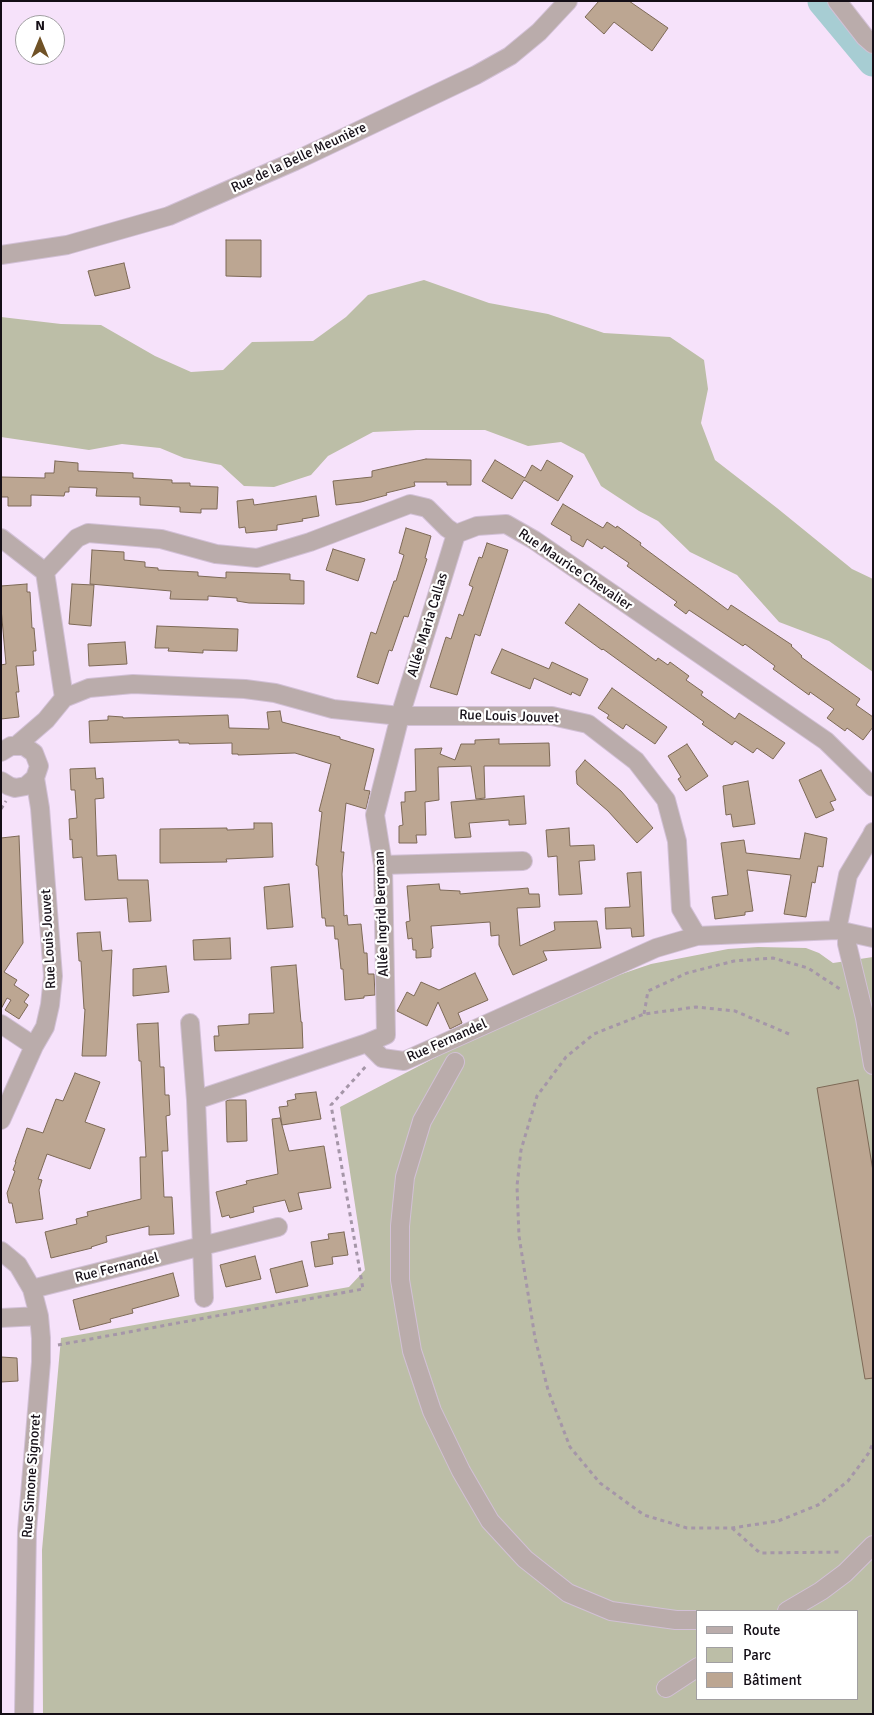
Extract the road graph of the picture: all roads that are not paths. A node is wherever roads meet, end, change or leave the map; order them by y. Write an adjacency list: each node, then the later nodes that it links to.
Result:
1 (568, 1): 4 (street, Rue de la Belle Meunière)
2 (837, 1): 3 (street)
3 (873, 44)
4 (1, 255)
5 (456, 534): 7 (street); 9 (street, Allée Maria Callas); 15 (street, Rue Maurice Chevalier)
6 (1, 538): 7 (street)
7 (45, 572): 8 (street)
8 (64, 698): 9 (street, Rue Louis Jouvet); 10 (street, Rue Louis Jouvet)
9 (400, 716): 18 (street, Allée Ingrid Bergman); 20 (street, Rue Louis Jouvet)
10 (46, 720): 11 (street, Rue Louis Jouvet); 12 (street, Rue Louis Jouvet)
11 (9, 748): 12 (street)
12 (34, 753): 14 (street, Rue Louis Jouvet)
13 (1, 781): 14 (street)
14 (30, 782): 24 (street, Rue Louis Jouvet)
15 (873, 787)
16 (873, 832): 19 (street)
17 (523, 861): 18 (street)
18 (383, 865): 25 (street, Allée Ingrid Bergman)
19 (842, 931): 20 (street); 21 (street); 27 (street)
20 (697, 936): 25 (street, Rue Fernandel)
21 (873, 938)
22 (190, 1023): 28 (street)
23 (1, 1024): 24 (street)
24 (34, 1046): 29 (street, Rue Louis Jouvet)
25 (372, 1048): 28 (street)
26 (455, 1062): 39 (street)
27 (873, 1065)
28 (196, 1100): 31 (street)
29 (1, 1120)
30 (278, 1227): 31 (street, Rue Fernandel)
31 (202, 1246): 33 (street, Rue Fernandel); 34 (street)
32 (1, 1252): 33 (street, Rue Simone Signoret)
33 (32, 1289): 35 (street, Rue Simone Signoret)
34 (204, 1298)
35 (39, 1316): 36 (street); 42 (street, Rue Simone Signoret)
36 (1, 1318)
37 (869, 1548): 38 (street)
38 (789, 1610)
39 (696, 1620)
40 (696, 1668): 41 (street)
41 (666, 1688)
42 (24, 1714)

